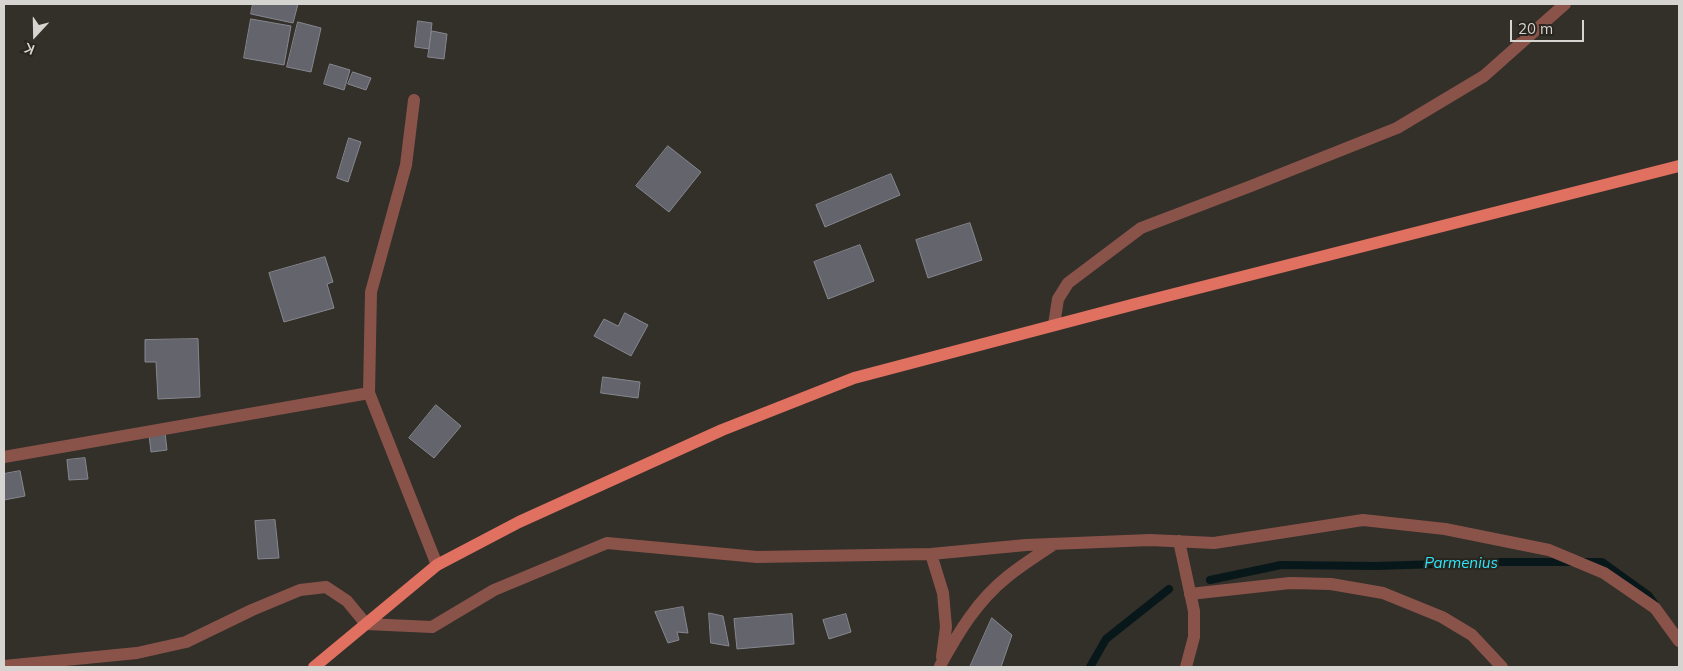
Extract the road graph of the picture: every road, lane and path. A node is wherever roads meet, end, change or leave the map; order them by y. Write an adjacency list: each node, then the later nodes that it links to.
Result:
1 (1565, 4): 4 (street)
2 (414, 100): 5 (street)
3 (1679, 166): 4 (main road)
4 (1054, 325): 10 (main road)
5 (369, 393): 6 (street); 10 (street)
6 (4, 457)
7 (1179, 541): 8 (street); 11 (street); 13 (street)
8 (1054, 544): 9 (street); 16 (street)
9 (930, 554): 12 (street); 16 (street)
10 (437, 565): 12 (main road)
11 (1190, 594): 17 (street); 18 (street)
12 (366, 624): 14 (street); 15 (main road)
13 (1679, 641)
14 (4, 666)
15 (314, 667)
16 (940, 667)
17 (1186, 667)
18 (1502, 667)

